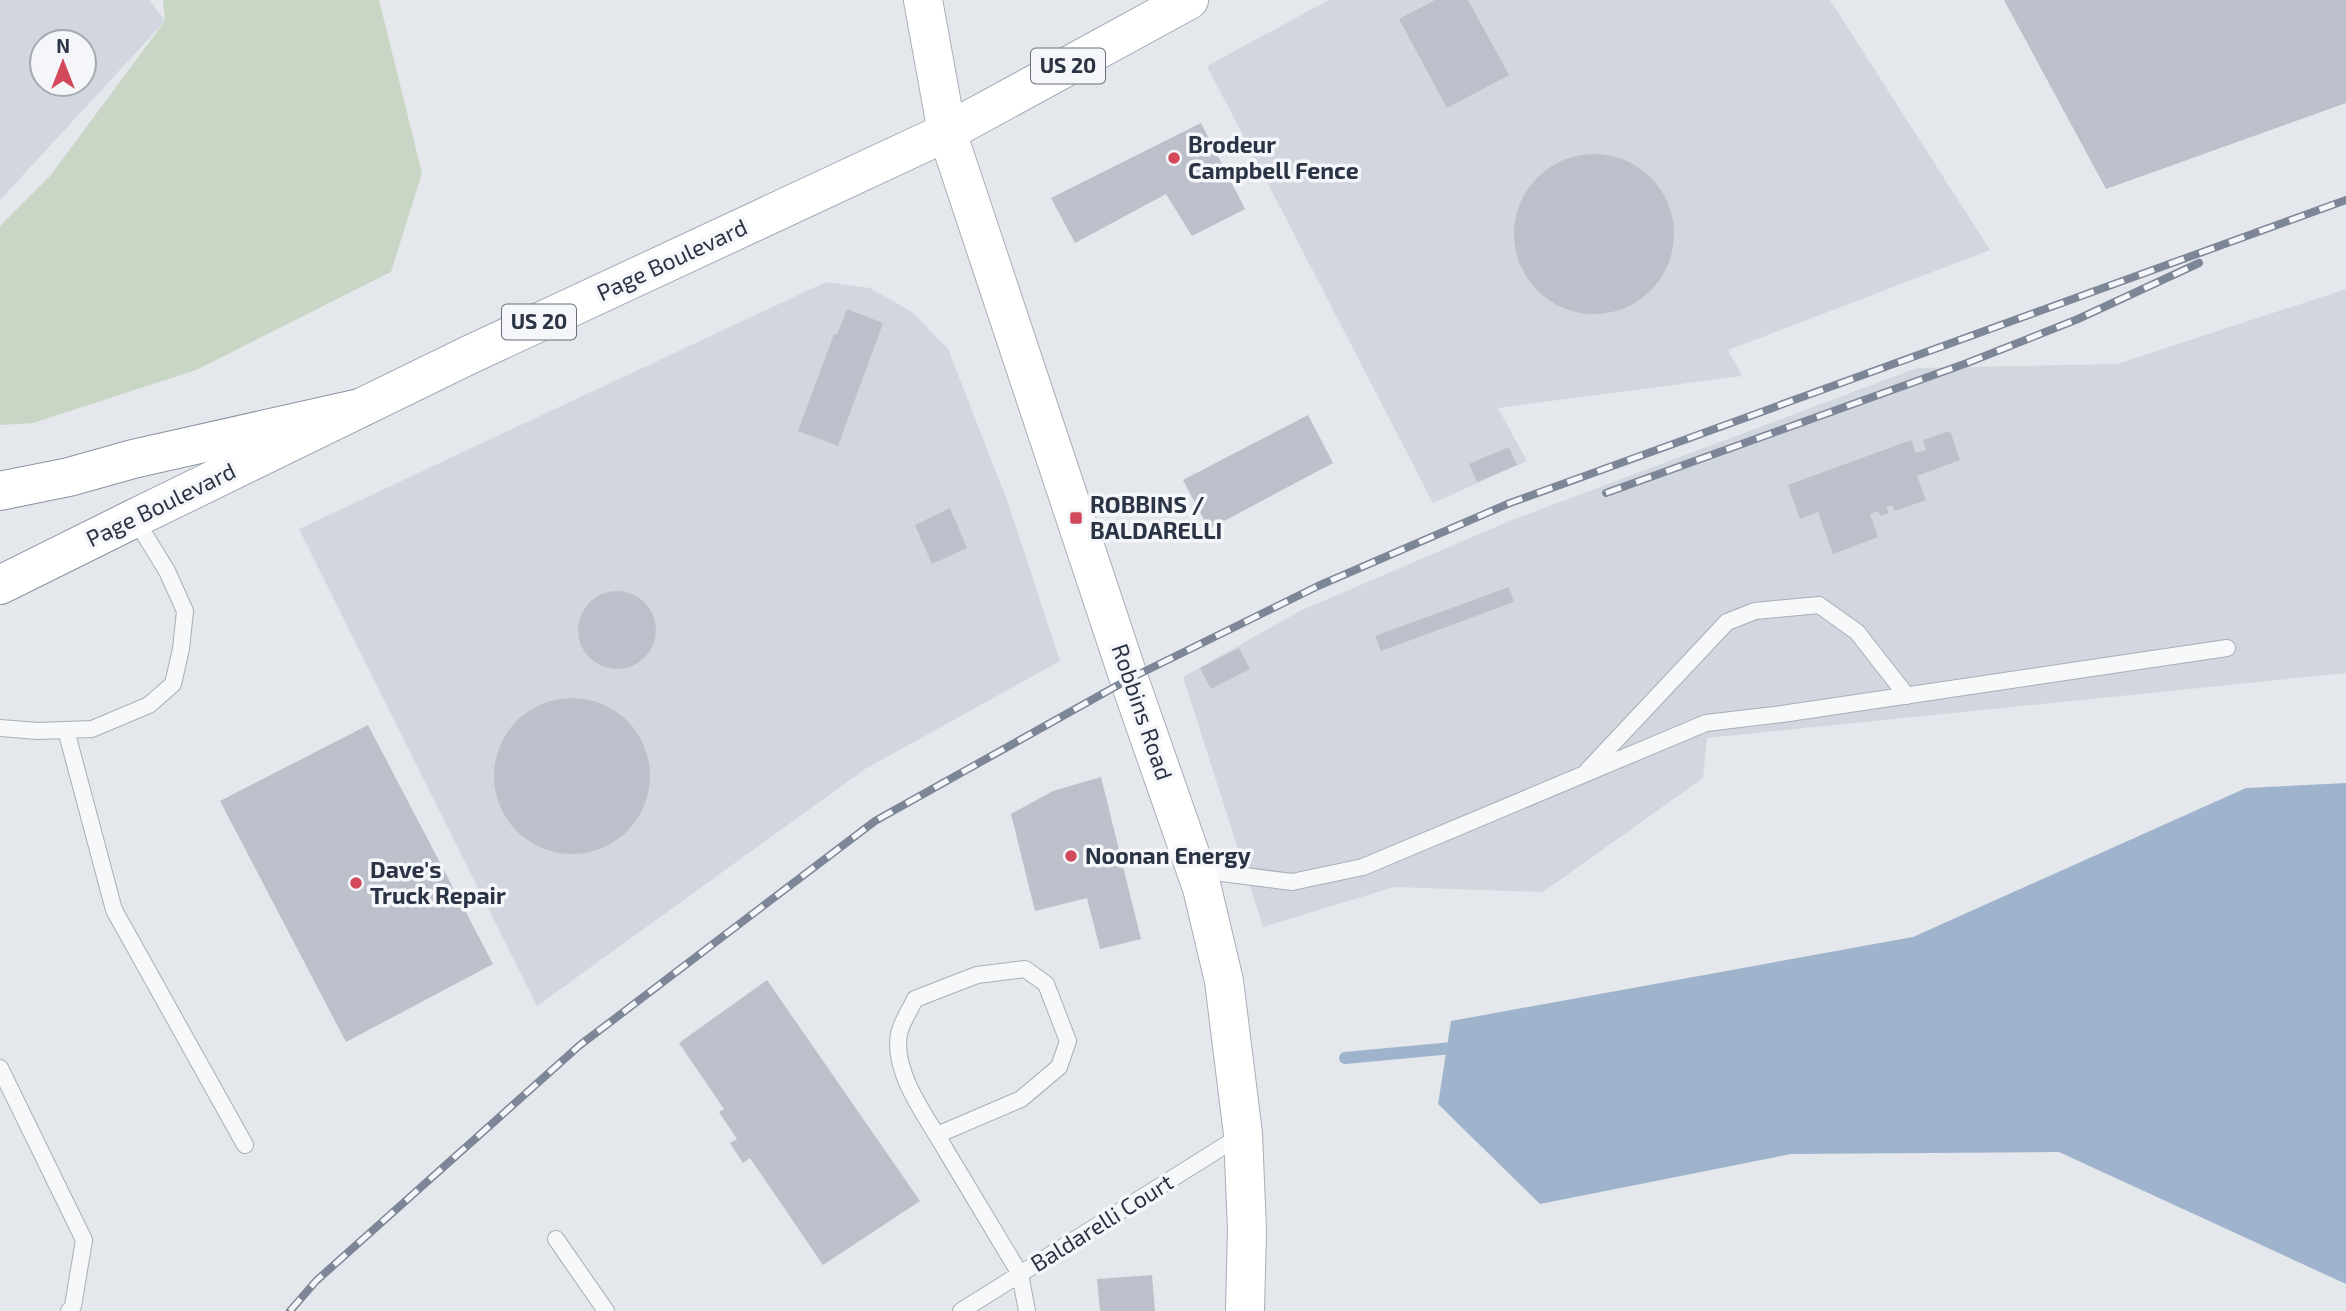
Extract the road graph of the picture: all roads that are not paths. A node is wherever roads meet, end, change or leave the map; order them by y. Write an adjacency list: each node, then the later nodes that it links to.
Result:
1 (923, 0): 3 (main road, Robbins Road)
2 (1169, 5): 3 (main road, Page Boulevard / US 20)
3 (947, 132): 4 (main road, Page Boulevard / US 20); 13 (main road, Robbins Road)
4 (360, 408): 5 (main road); 6 (main road, Page Boulevard / US 20)
5 (0, 491)
6 (135, 518): 7 (main road, Page Boulevard / US 20); 11 (lane)
7 (0, 585)
8 (2227, 648): 9 (lane)
9 (1907, 696): 12 (lane); 12 (lane)
10 (0, 728): 11 (lane)
11 (66, 730): 17 (lane)
12 (1584, 774): 13 (lane)
13 (1196, 869): 15 (main road, Robbins Road)
14 (0, 1068): 20 (lane)
15 (1243, 1134): 19 (lane, Baldarelli Court); 24 (main road, Robbins Road)
16 (937, 1135): 16 (lane); 19 (lane)
17 (245, 1145)
18 (556, 1239): 21 (lane)
19 (1020, 1274): 22 (lane, Baldarelli Court); 23 (lane)
20 (69, 1311)
21 (606, 1311)
22 (961, 1311)
23 (1027, 1311)
24 (1245, 1311)

